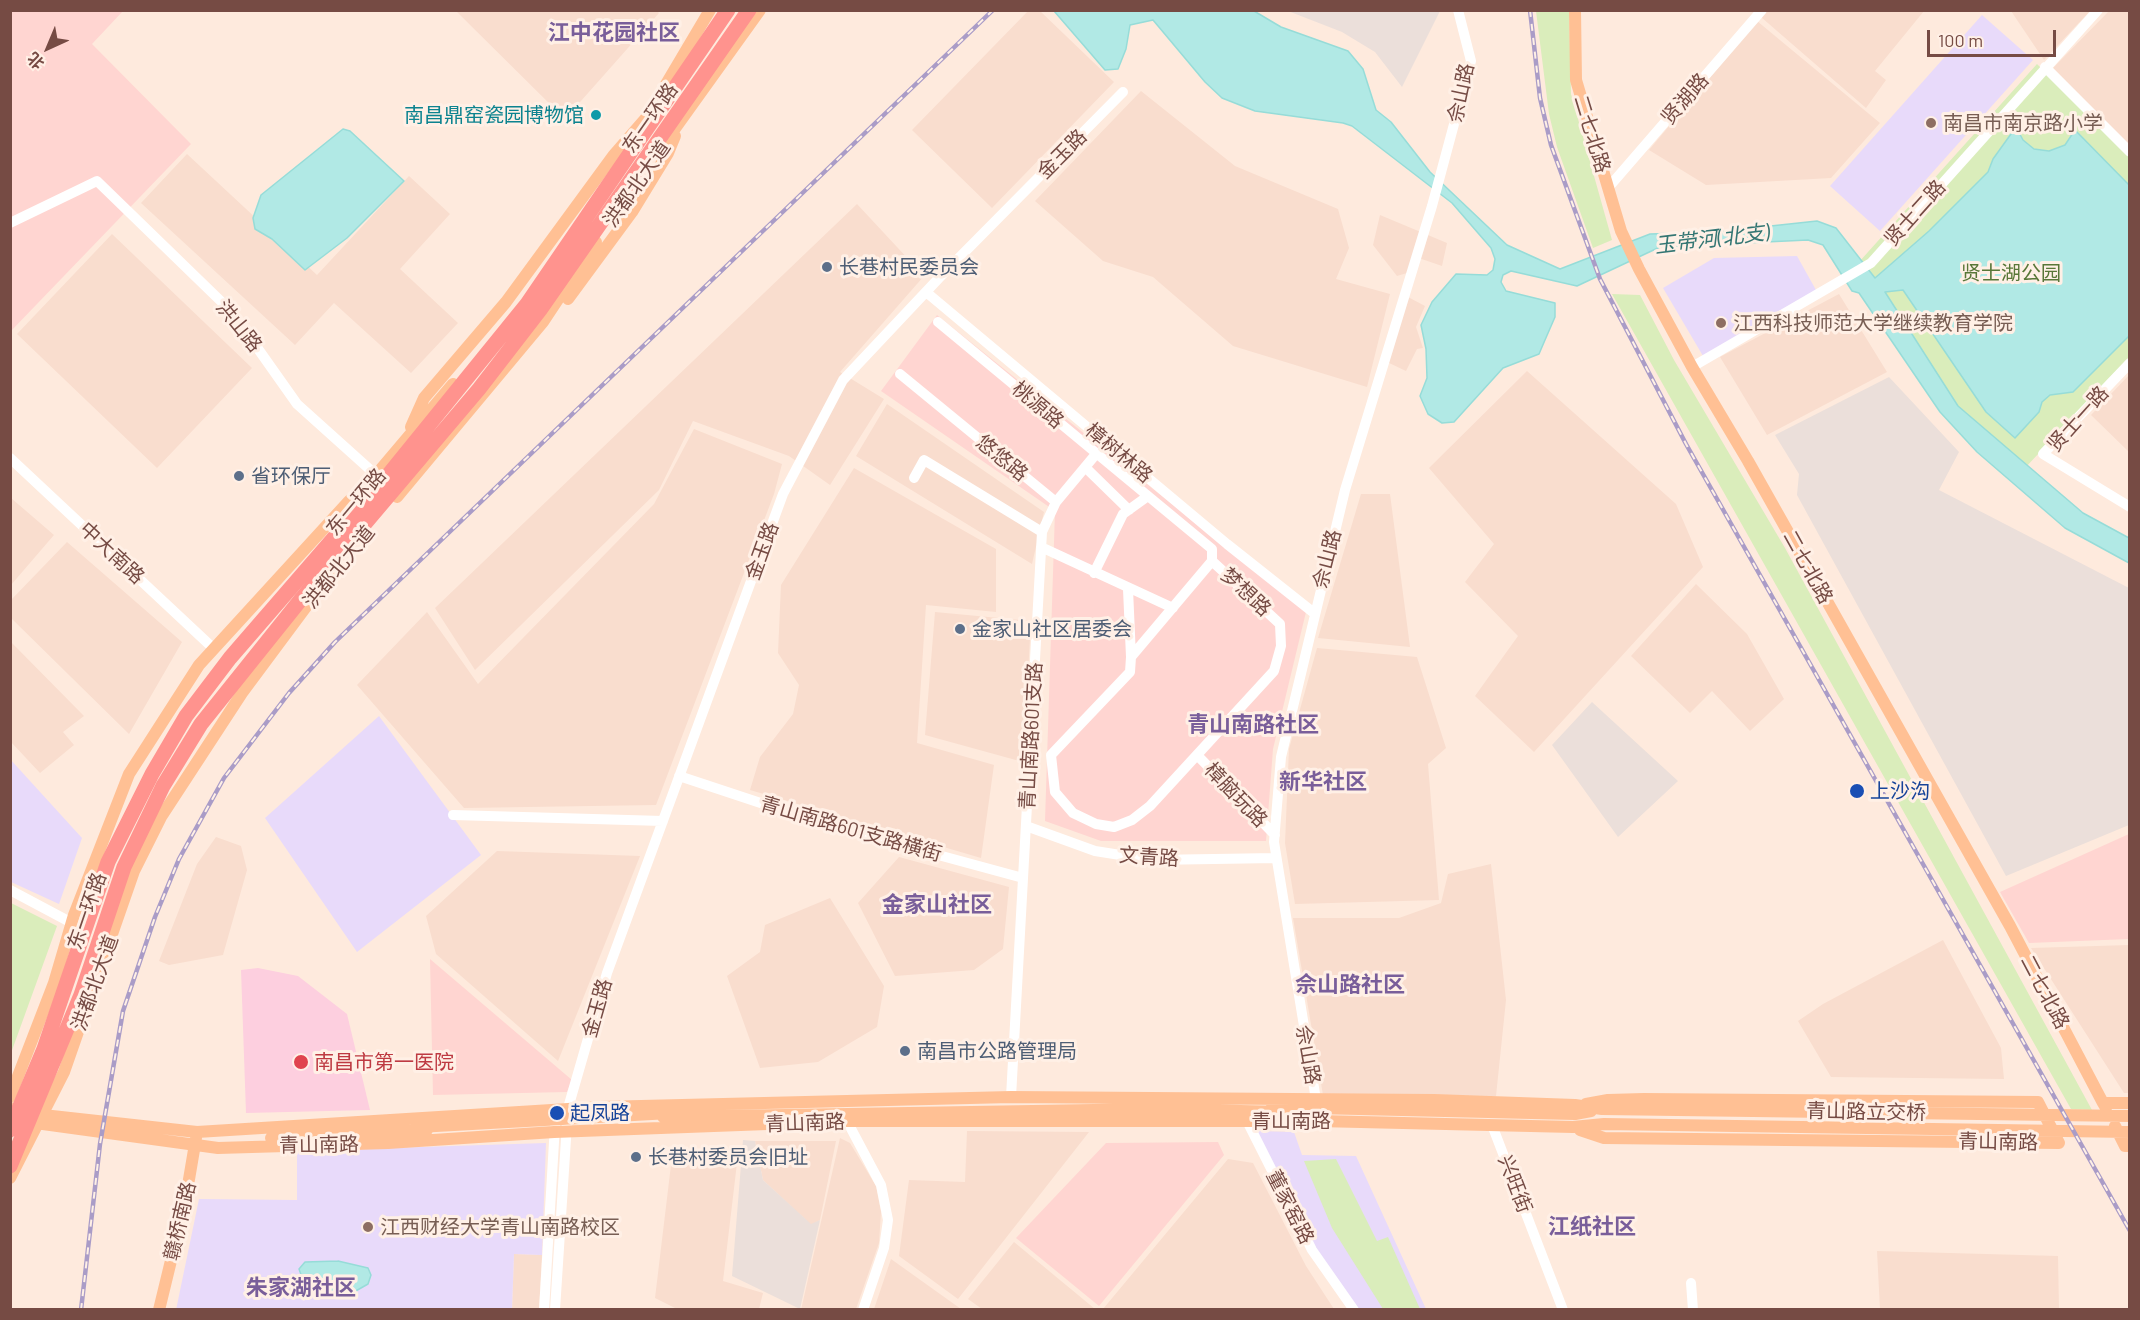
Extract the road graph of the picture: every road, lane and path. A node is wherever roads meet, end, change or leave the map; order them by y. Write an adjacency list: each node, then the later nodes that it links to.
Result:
1 (710, 10): 22 (main road, 洪都北大道)
2 (728, 10): 11 (highway, 东一环路)
3 (749, 10): 13 (highway, 东一环路)
4 (760, 10): 25 (main road, 洪都北大道)
5 (1458, 10): 40 (street, 佘山路)
6 (1575, 10): 15 (main road, 二七北路)
7 (1757, 10): 15 (street, 贤湖路)
8 (1762, 10): 15 (street, 贤湖路)
9 (2098, 10): 10 (street, 贤士二路)
10 (2045, 67): 14 (street); 20 (street, 贤士二路)
11 (670, 92): 22 (main road); 53 (highway, 东一环路)
12 (1123, 92): 17 (street, 金玉路)
13 (690, 96): 25 (main road); 53 (highway, 东一环路)
14 (2130, 152)
15 (1607, 185): 20 (main road, 二七北路)
16 (10, 222): 27 (street, 洪山路)
17 (926, 292): 34 (street, 樟树林路); 44 (street, 金玉路)
18 (938, 322): 23 (street, 桃源路)
19 (2130, 363): 31 (street, 贤士一路)
20 (1692, 367): 56 (main road, 二七北路)
21 (900, 374): 30 (street, 悠悠路)
22 (406, 438): 27 (main road, 洪都北大道)
23 (1096, 454): 26 (street); 29 (street, 桃源路)
24 (10, 458): 41 (street, 中大南路)
25 (426, 464): 65 (main road, 洪都北大道)
26 (1085, 467): 30 (street); 32 (street)
27 (376, 475): 41 (main road, 洪都北大道)
28 (914, 477): 33 (street)
29 (1148, 496): 32 (street); 36 (street, 桃源路)
30 (1056, 502): 33 (street)
31 (2130, 507)
32 (1129, 510): 37 (street)
33 (1042, 532): 35 (street, 青山南路601支路)
34 (1227, 544): 36 (street); 40 (street, 樟树林路)
35 (1041, 547): 37 (street); 47 (street, 青山南路601支路)
36 (1212, 561): 39 (street, 梦想路); 43 (street, 梦想路)
37 (1095, 573): 38 (street)
38 (1128, 590): 39 (street); 42 (street)
39 (1173, 608): 42 (street, 梦想路)
40 (1314, 613): 48 (street, 佘山路)
41 (213, 648): 52 (main road, 洪都北大道)
42 (1131, 657): 43 (street, 梦想路)
43 (1197, 755): 48 (street, 樟脑玩路)
44 (679, 776): 46 (street, 金玉路); 50 (street, 青山南路601支路横街)
45 (453, 815): 46 (street)
46 (663, 820): 66 (street, 金玉路)
47 (1026, 826): 49 (street, 文青路); 50 (street, 青山南路601支路)
48 (1275, 835): 49 (street, 佘山路)
49 (1276, 858): 61 (street, 佘山路)
50 (1023, 878): 55 (street, 青山南路601支路)
51 (10, 890): 52 (street)
52 (72, 923): 54 (main road, 洪都北大道)
53 (51, 1052): 71 (highway); 76 (highway)
54 (10, 1096)
55 (1011, 1097): 60 (main road, 青山南路); 66 (main road, 青山南路)
56 (2103, 1103): 57 (main road); 75 (main road)
57 (2130, 1103)
58 (1575, 1105): 61 (main road, 青山南路); 62 (main road, 青山南路); 70 (main road, 青山南路)
59 (10, 1108): 65 (main road)
60 (1241, 1109): 61 (main road, 青山南路); 61 (main road, 青山南路); 66 (main road); 67 (main road, 青山南路); 83 (street, 董家窑路)
61 (1317, 1110): 62 (main road); 68 (main road); 69 (main road, 青山南路)
62 (1602, 1110): 63 (main road, 青山路立交桥)
63 (2130, 1116)
64 (10, 1119): 65 (main road)
65 (41, 1119): 72 (main road, 青山南路); 74 (main road, 青山南路); 77 (main road, 洪都北大道)
66 (560, 1121): 67 (main road, 青山南路); 72 (main road, 青山南路); 74 (main road, 青山南路); 80 (street); 81 (street)
67 (848, 1121): 82 (street)
68 (1604, 1124): 70 (main road, 青山南路); 73 (main road, 青山路立交桥)
69 (1492, 1125): 70 (main road, 青山南路); 84 (street, 兴旺街)
70 (1573, 1127)
71 (10, 1130)
72 (197, 1132): 74 (main road, 赣桥南路)
73 (2130, 1132)
74 (195, 1146): 79 (main road, 赣桥南路)
75 (2130, 1146)
76 (10, 1166)
77 (10, 1178)
78 (1691, 1283): 85 (street)
79 (159, 1310)
80 (544, 1310)
81 (555, 1310)
82 (863, 1310)
83 (1354, 1310)
84 (1563, 1310)
85 (1693, 1310)

